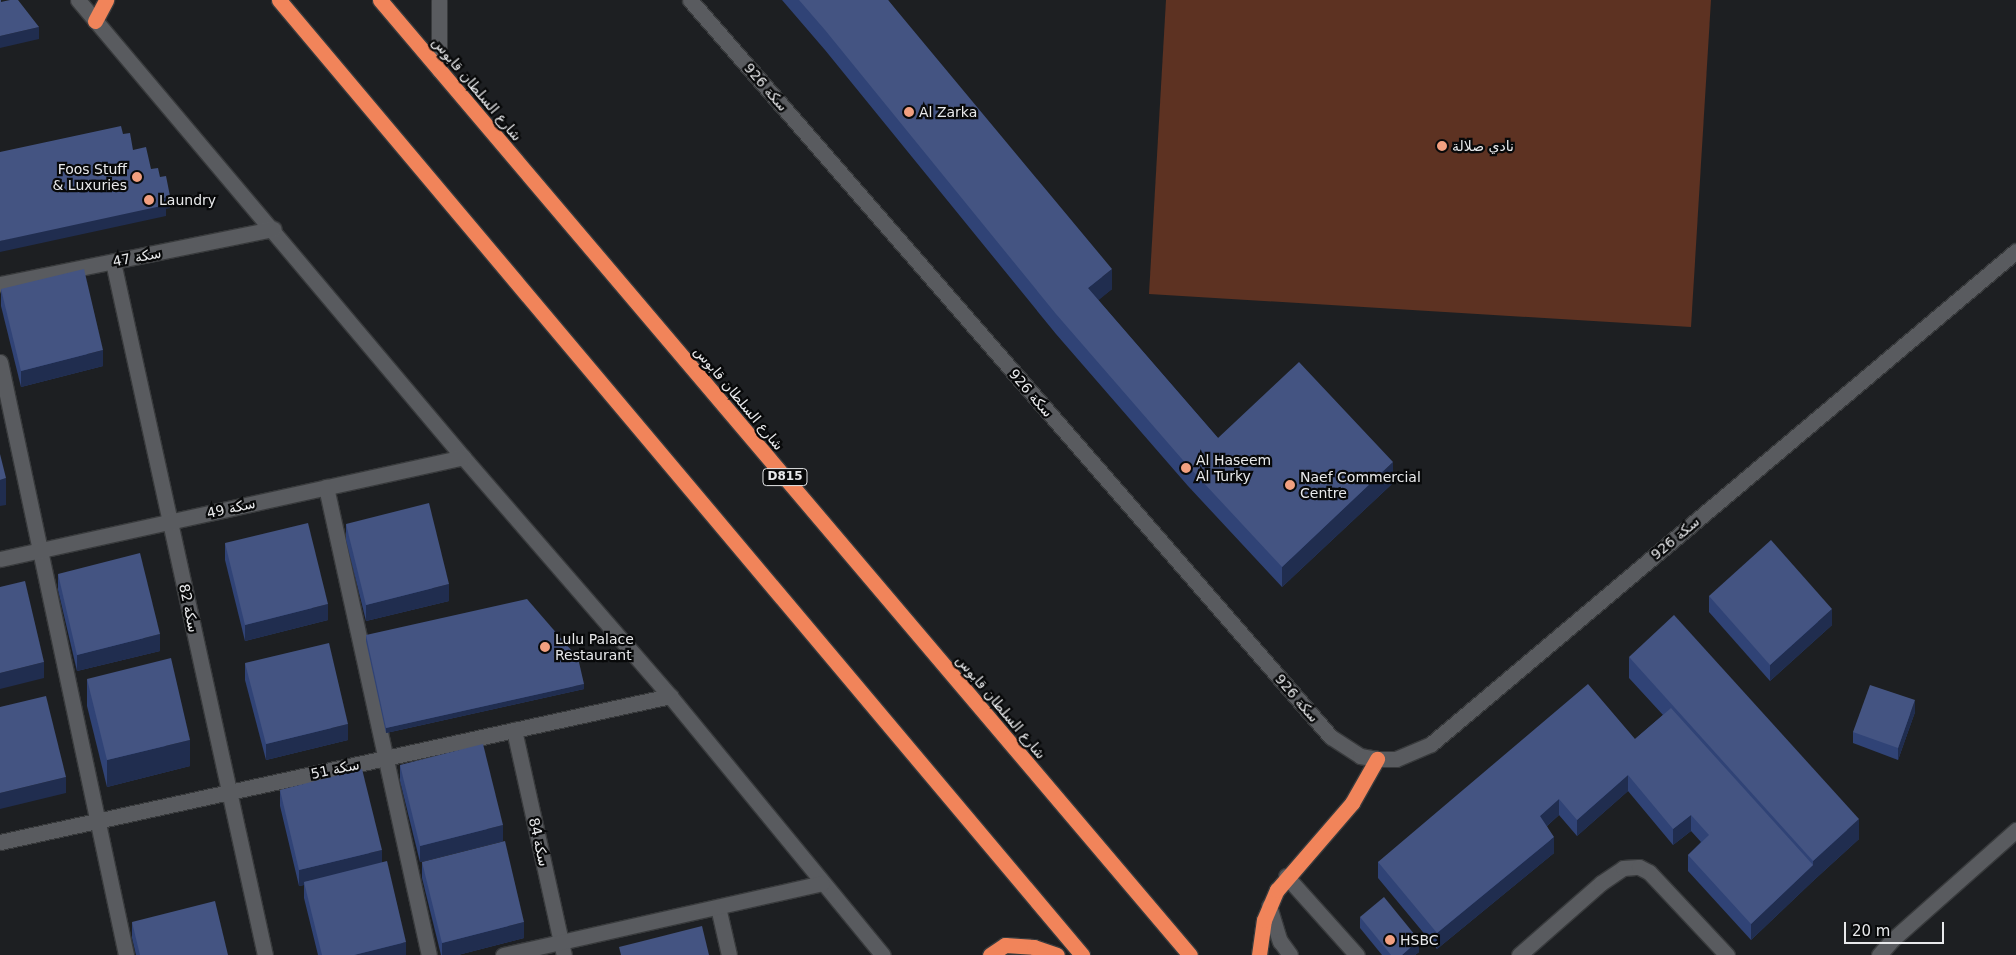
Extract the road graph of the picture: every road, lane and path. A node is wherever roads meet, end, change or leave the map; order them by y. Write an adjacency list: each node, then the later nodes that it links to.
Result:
1 (78, 0): 7 (street)
2 (106, 0): 7 (highway)
3 (278, 0): 41 (highway)
4 (380, 0): 8 (highway, شارع السلطان قابوس / D815)
5 (439, 0): 8 (street)
6 (690, 0): 22 (street, سكة 926)
7 (95, 21): 9 (street)
8 (440, 70): 42 (highway, شارع السلطان قابوس / D815)
9 (274, 229): 11 (street, سكة 47); 14 (street)
10 (2016, 251): 22 (street, سكة 926)
11 (113, 262): 12 (street, سكة 47); 16 (street, سكة 82)
12 (0, 284)
13 (0, 362): 17 (street)
14 (463, 457): 15 (street, سكة 49); 19 (street)
15 (326, 487): 16 (street, سكة 49); 21 (street)
16 (170, 521): 17 (street, سكة 49); 23 (street, سكة 82)
17 (40, 550): 18 (street, سكة 49); 24 (street)
18 (0, 559)
19 (670, 696): 20 (street, سكة 51); 28 (street)
20 (514, 730): 21 (street, سكة 51); 31 (street, سكة 84)
21 (385, 758): 23 (street, سكة 51); 35 (street)
22 (1377, 759): 27 (highway)
23 (229, 792): 24 (street, سكة 51); 34 (street, سكة 82)
24 (97, 821): 26 (street, سكة 51); 33 (street)
25 (2016, 830): 47 (street)
26 (0, 842)
27 (1286, 876): 29 (highway); 45 (street)
28 (822, 883): 30 (street); 38 (street)
29 (1269, 906): 43 (highway); 44 (street)
30 (718, 907): 31 (street); 37 (street)
31 (563, 949): 36 (street)
32 (1725, 954): 46 (street)
33 (126, 955)
34 (265, 955)
35 (429, 955)
36 (503, 955)
37 (729, 955)
38 (883, 955)
39 (990, 955): 40 (highway)
40 (1057, 955)
41 (1082, 955)
42 (1190, 955)
43 (1259, 955)
44 (1290, 955)
45 (1357, 955)
46 (1519, 955)
47 (1879, 955)

